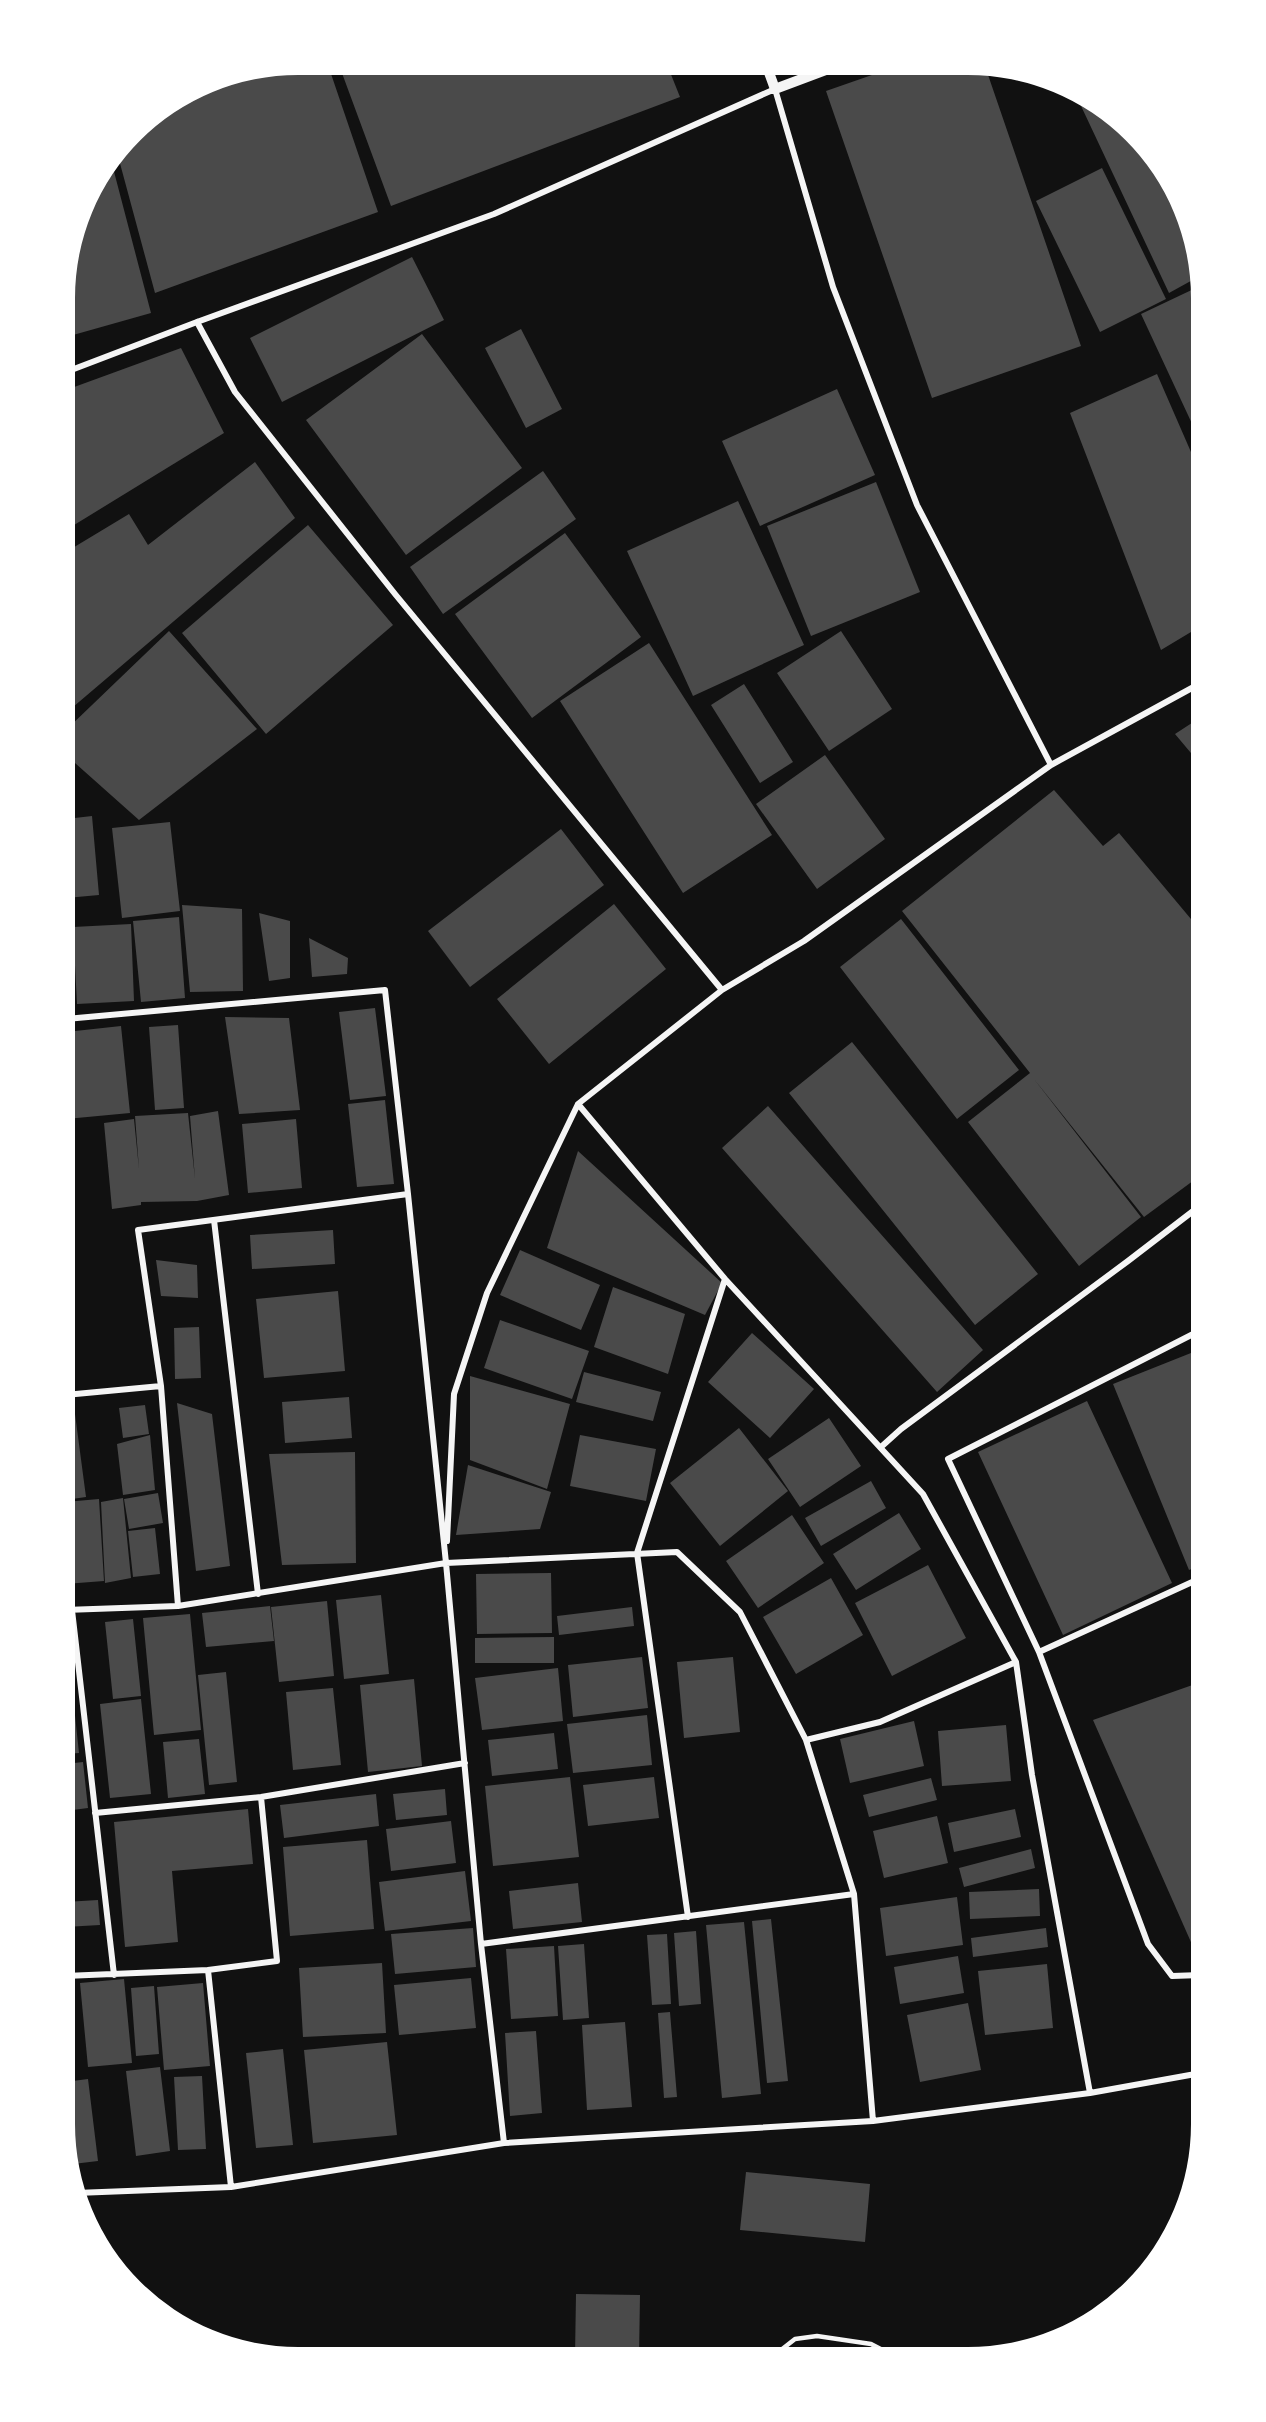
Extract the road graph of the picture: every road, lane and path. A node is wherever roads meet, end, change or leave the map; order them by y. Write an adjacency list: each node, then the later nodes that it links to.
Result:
1 (770, 75): 3 (street)
2 (812, 75): 3 (street)
3 (774, 89): 4 (street); 7 (street)
4 (197, 322): 5 (street); 8 (street)
5 (75, 369)
6 (1191, 688): 7 (street)
7 (1051, 765): 8 (street)
8 (722, 990): 10 (street)
9 (75, 1018): 11 (street)
10 (578, 1104): 14 (street); 20 (street)
11 (408, 1194): 13 (street); 20 (street)
12 (1191, 1213): 18 (street)
13 (214, 1220): 16 (street); 22 (street)
14 (726, 1279): 18 (street); 19 (street)
15 (1191, 1335): 25 (street)
16 (161, 1386): 17 (street); 23 (street)
17 (75, 1394)
18 (881, 1448): 27 (street)
19 (637, 1553): 20 (street); 28 (street); 33 (street)
20 (446, 1563): 22 (street); 29 (street)
21 (1191, 1583): 25 (street)
22 (258, 1594): 23 (street)
23 (178, 1606): 24 (street)
24 (75, 1610)
25 (1039, 1652): 38 (street)
26 (75, 1657): 31 (street)
27 (1016, 1662): 28 (street); 40 (street)
28 (806, 1740): 32 (street)
29 (465, 1763): 30 (street); 34 (street)
30 (261, 1797): 31 (street); 35 (street)
31 (95, 1813): 36 (street)
32 (854, 1894): 33 (street); 41 (street)
33 (688, 1917): 34 (street)
34 (481, 1944): 42 (street)
35 (208, 1970): 36 (street); 43 (street)
36 (114, 1975): 37 (street)
37 (75, 1976)
38 (1191, 1976)
39 (1191, 2075): 40 (street)
40 (1090, 2093): 41 (street)
41 (873, 2121): 42 (street)
42 (504, 2143): 43 (street)
43 (231, 2187): 44 (street)
44 (86, 2193)
45 (784, 2347): 46 (lane)
46 (877, 2347)

